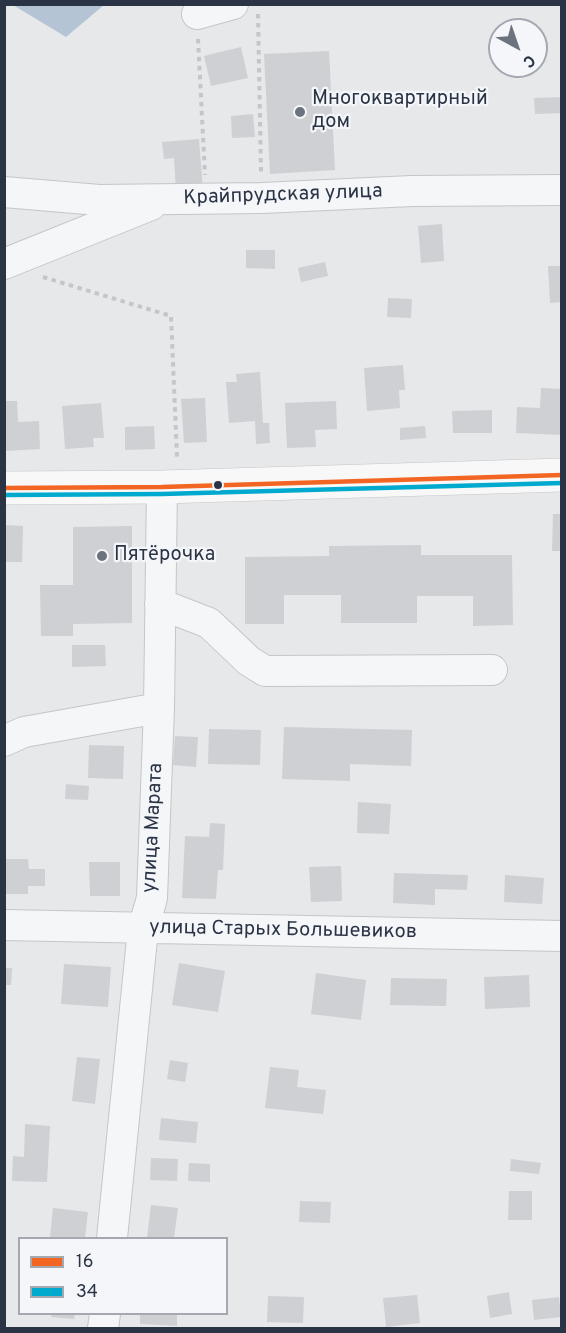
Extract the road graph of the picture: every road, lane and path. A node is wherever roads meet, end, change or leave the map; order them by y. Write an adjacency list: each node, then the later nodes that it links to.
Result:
1 (233, 4): 3 (street)
2 (258, 4): 6 (path)
3 (197, 14): 7 (path)
4 (561, 190): 6 (street, Крайпрудская улица)
5 (4, 192): 8 (street, Крайпрудская улица)
6 (262, 198): 7 (street, Крайпрудская улица)
7 (207, 199): 8 (street, Крайпрудская улица)
8 (165, 200): 9 (street)
9 (4, 264)
10 (38, 276): 11 (path)
11 (177, 457)
12 (561, 475): 13 (main road)
13 (162, 487): 14 (main road); 15 (street, улица Марата)
14 (4, 488)
15 (160, 604): 16 (street); 17 (street, улица Марата)
16 (492, 670)
17 (159, 708): 18 (street); 20 (street, улица Марата)
18 (4, 741)
19 (4, 925): 20 (street, улица Старых Большевиков)
20 (143, 928): 21 (street, улица Старых Большевиков); 22 (street, улица Марата)
21 (561, 936)
22 (112, 1237)

